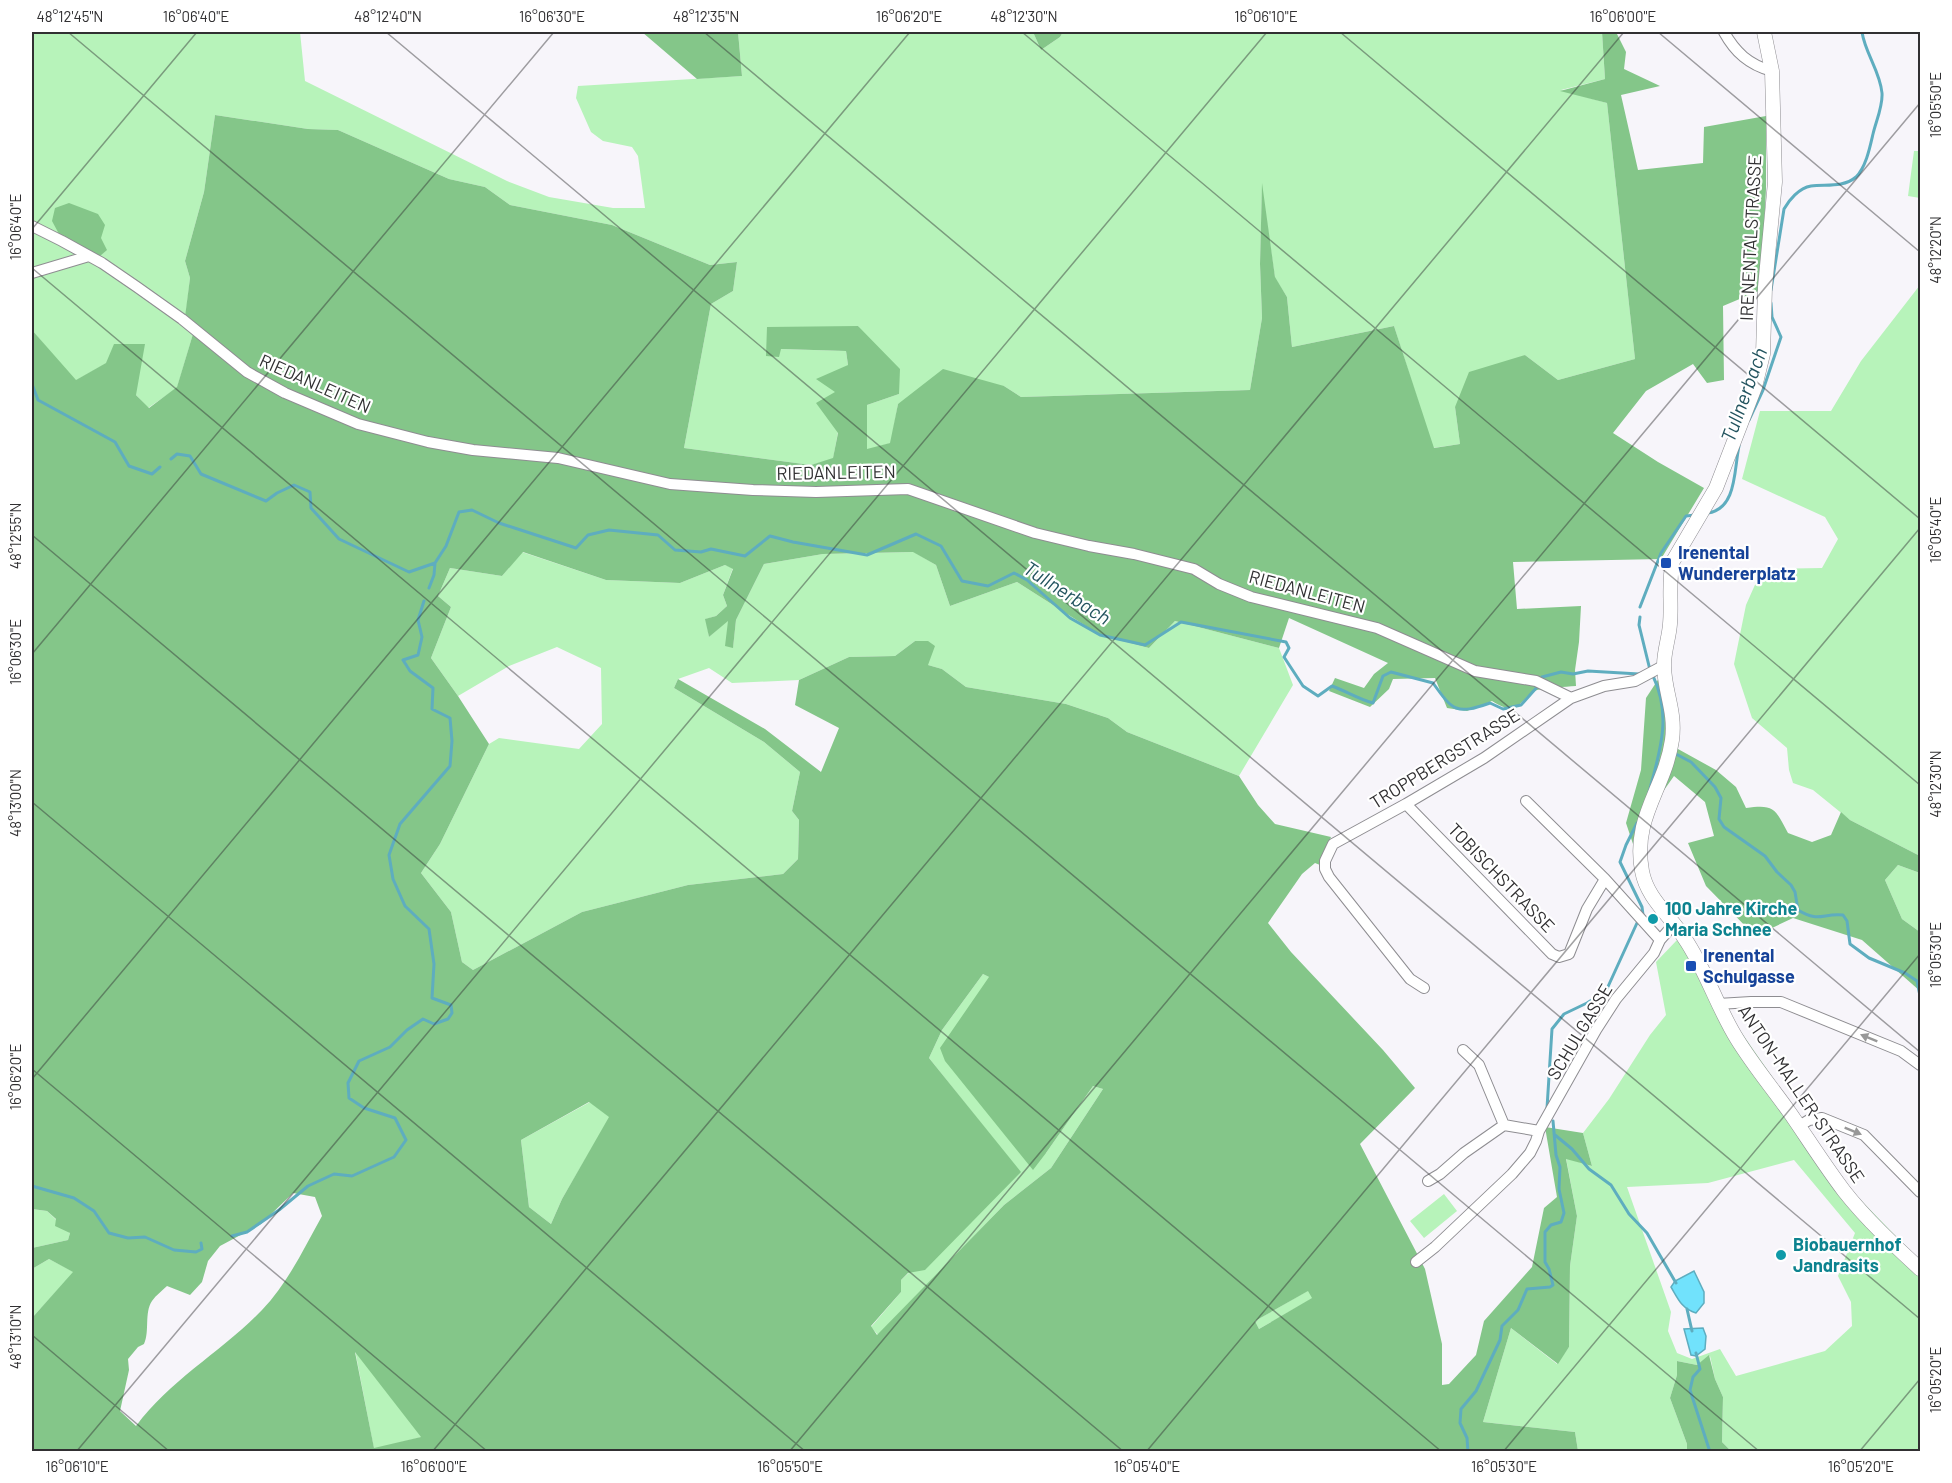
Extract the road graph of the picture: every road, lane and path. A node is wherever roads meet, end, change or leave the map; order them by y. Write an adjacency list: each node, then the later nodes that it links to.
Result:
1 (1724, 32): 3 (street)
2 (1764, 32): 3 (street, IRENENTALSTRASSE)
3 (1772, 71): 7 (street, IRENENTALSTRASSE)
4 (32, 226): 5 (street, RIEDANLEITEN)
5 (90, 256): 6 (street); 8 (street, RIEDANLEITEN)
6 (32, 273)
7 (1660, 669): 8 (street); 12 (street)
8 (1571, 698): 10 (street, TROPPBERGSTRASSE)
9 (1526, 801): 11 (street)
10 (1406, 804): 11 (street, TOBISCHSTRASSE); 14 (street, TROPPBERGSTRASSE)
11 (1605, 879): 13 (street)
12 (1674, 924): 13 (street, SCHULGASSE); 15 (street, ANTON-MALLER-STRASSE)
13 (1660, 940): 20 (street, SCHULGASSE)
14 (1424, 988)
15 (1718, 1004): 17 (street, one-way to 15); 19 (street, ANTON-MALLER-STRASSE)
16 (1463, 1050): 18 (street)
17 (1920, 1065)
18 (1504, 1125): 20 (street); 21 (street)
19 (1799, 1126): 22 (street, one-way to 22); 24 (street, ANTON-MALLER-STRASSE)
20 (1539, 1131): 23 (street, SCHULGASSE)
21 (1428, 1181)
22 (1920, 1191)
23 (1416, 1262)
24 (1920, 1269)

